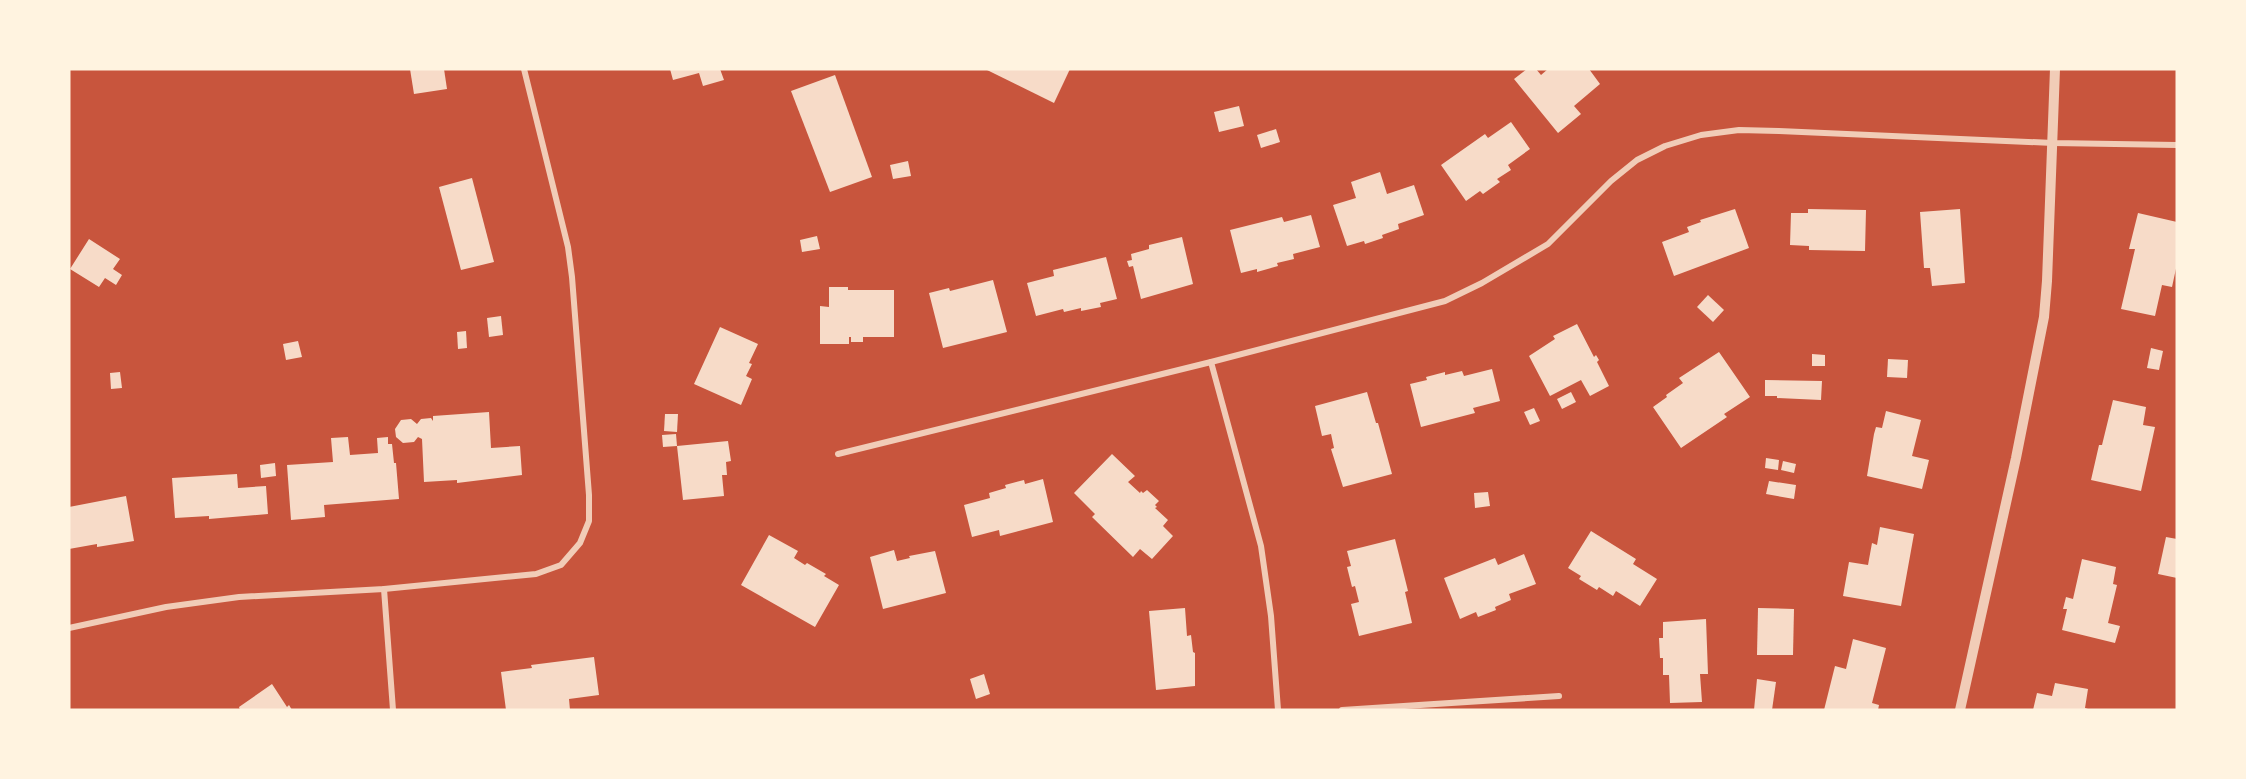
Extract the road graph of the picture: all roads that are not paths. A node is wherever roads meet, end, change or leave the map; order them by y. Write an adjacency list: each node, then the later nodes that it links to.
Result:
1 (524, 69): 7 (street)
2 (2055, 69): 3 (street)
3 (2053, 143): 4 (street); 5 (street); 13 (street)
4 (2177, 145)
5 (1211, 362): 6 (street); 11 (street)
6 (838, 454)
7 (384, 589): 8 (street); 10 (street)
8 (69, 628)
9 (1559, 696): 12 (street)
10 (393, 710)
11 (1278, 710)
12 (1342, 710)
13 (1960, 710)

